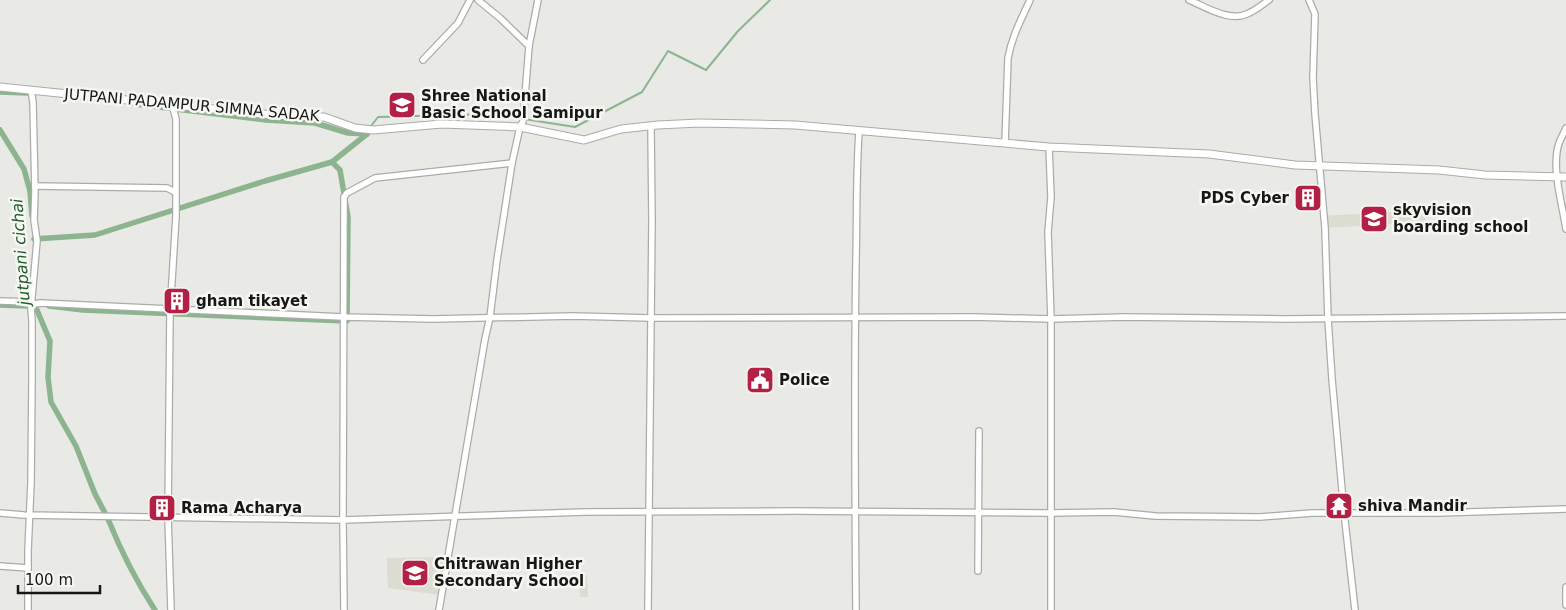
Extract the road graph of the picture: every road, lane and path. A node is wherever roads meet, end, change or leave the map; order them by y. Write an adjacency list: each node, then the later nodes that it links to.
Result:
1 (470, 0): 9 (street)
2 (478, 0): 8 (street)
3 (538, 0): 8 (street)
4 (1030, 0): 17 (street)
5 (1189, 0): 6 (street)
6 (1269, 0)
7 (1309, 0): 20 (street)
8 (529, 46): 13 (street)
9 (423, 60)
10 (0, 87): 11 (street, JUTPANI PADAMPUR SIMNA SADAK)
11 (31, 90): 12 (street, JUTPANI PADAMPUR SIMNA SADAK); 23 (street)
12 (172, 104): 13 (street, JUTPANI PADAMPUR SIMNA SADAK); 24 (street)
13 (520, 127): 14 (street, JUTPANI PADAMPUR SIMNA SADAK); 19 (street)
14 (651, 127): 16 (street, JUTPANI PADAMPUR SIMNA SADAK); 31 (street)
15 (1566, 128): 21 (street)
16 (859, 132): 17 (street, JUTPANI PADAMPUR SIMNA SADAK); 32 (street)
17 (1005, 143): 18 (street, JUTPANI PADAMPUR SIMNA SADAK)
18 (1048, 148): 20 (street, JUTPANI PADAMPUR SIMNA SADAK); 34 (street)
19 (512, 162): 30 (street); 33 (street)
20 (1319, 166): 21 (street); 35 (street)
21 (1556, 176): 22 (street); 25 (street)
22 (1566, 177)
23 (34, 186): 24 (street); 27 (street)
24 (175, 192): 28 (street)
25 (1566, 229)
26 (0, 301): 27 (street)
27 (31, 305): 28 (street); 44 (street)
28 (171, 309): 33 (street); 45 (street)
29 (1566, 316): 35 (street)
30 (490, 317): 31 (street); 33 (street); 46 (street)
31 (650, 318): 32 (street); 38 (street)
32 (855, 318): 34 (street); 39 (street)
33 (344, 319): 47 (street)
34 (1051, 319): 35 (street); 43 (street)
35 (1328, 319): 40 (street)
36 (979, 431): 42 (street)
37 (1566, 509): 40 (street)
38 (649, 512): 39 (street); 46 (street); 57 (street)
39 (854, 512): 42 (street); 58 (street)
40 (1344, 512): 43 (street); 60 (street)
41 (0, 513): 44 (street)
42 (978, 513): 43 (street); 50 (street)
43 (1050, 513): 59 (street)
44 (29, 515): 45 (street); 49 (street)
45 (168, 517): 47 (street); 54 (street)
46 (456, 517): 47 (street); 56 (street)
47 (343, 520): 55 (street)
48 (0, 566): 49 (street)
49 (28, 568): 53 (street)
50 (978, 571)
51 (1566, 586): 52 (street)
52 (1566, 606)
53 (28, 610)
54 (172, 610)
55 (344, 610)
56 (439, 610)
57 (648, 610)
58 (856, 610)
59 (1051, 610)
60 (1356, 610)

